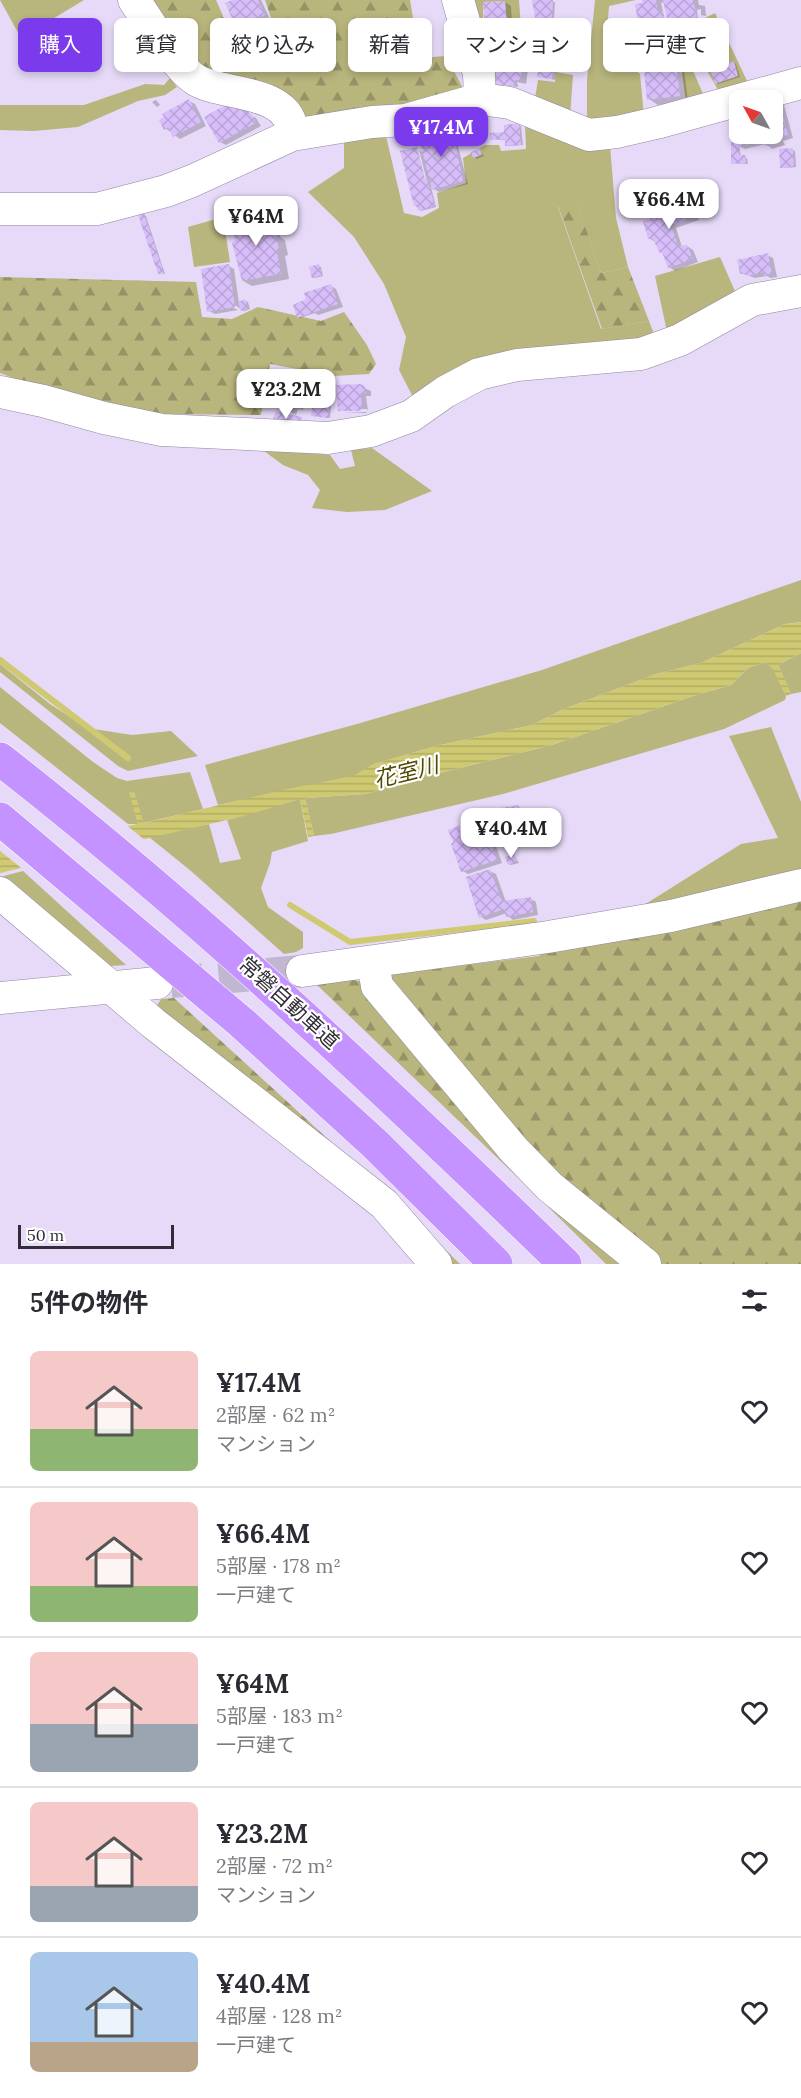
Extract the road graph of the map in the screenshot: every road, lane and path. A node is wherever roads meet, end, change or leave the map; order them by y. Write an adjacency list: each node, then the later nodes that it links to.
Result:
1 (134, 0): 5 (street)
2 (458, 0): 4 (street)
3 (801, 83): 4 (street)
4 (480, 99): 5 (street)
5 (291, 135): 6 (street)
6 (0, 209)
7 (801, 291): 8 (street)
8 (0, 392)
9 (0, 759): 20 (highway, 常磐自動車道)
10 (0, 819): 19 (highway)
11 (801, 885): 13 (street)
12 (9, 901): 16 (street)
13 (373, 962): 14 (street); 21 (street)
14 (302, 971)
15 (157, 983): 16 (street)
16 (109, 987): 17 (street); 18 (street)
17 (0, 998)
18 (436, 1264)
19 (496, 1264)
20 (565, 1264)
21 (645, 1264)

